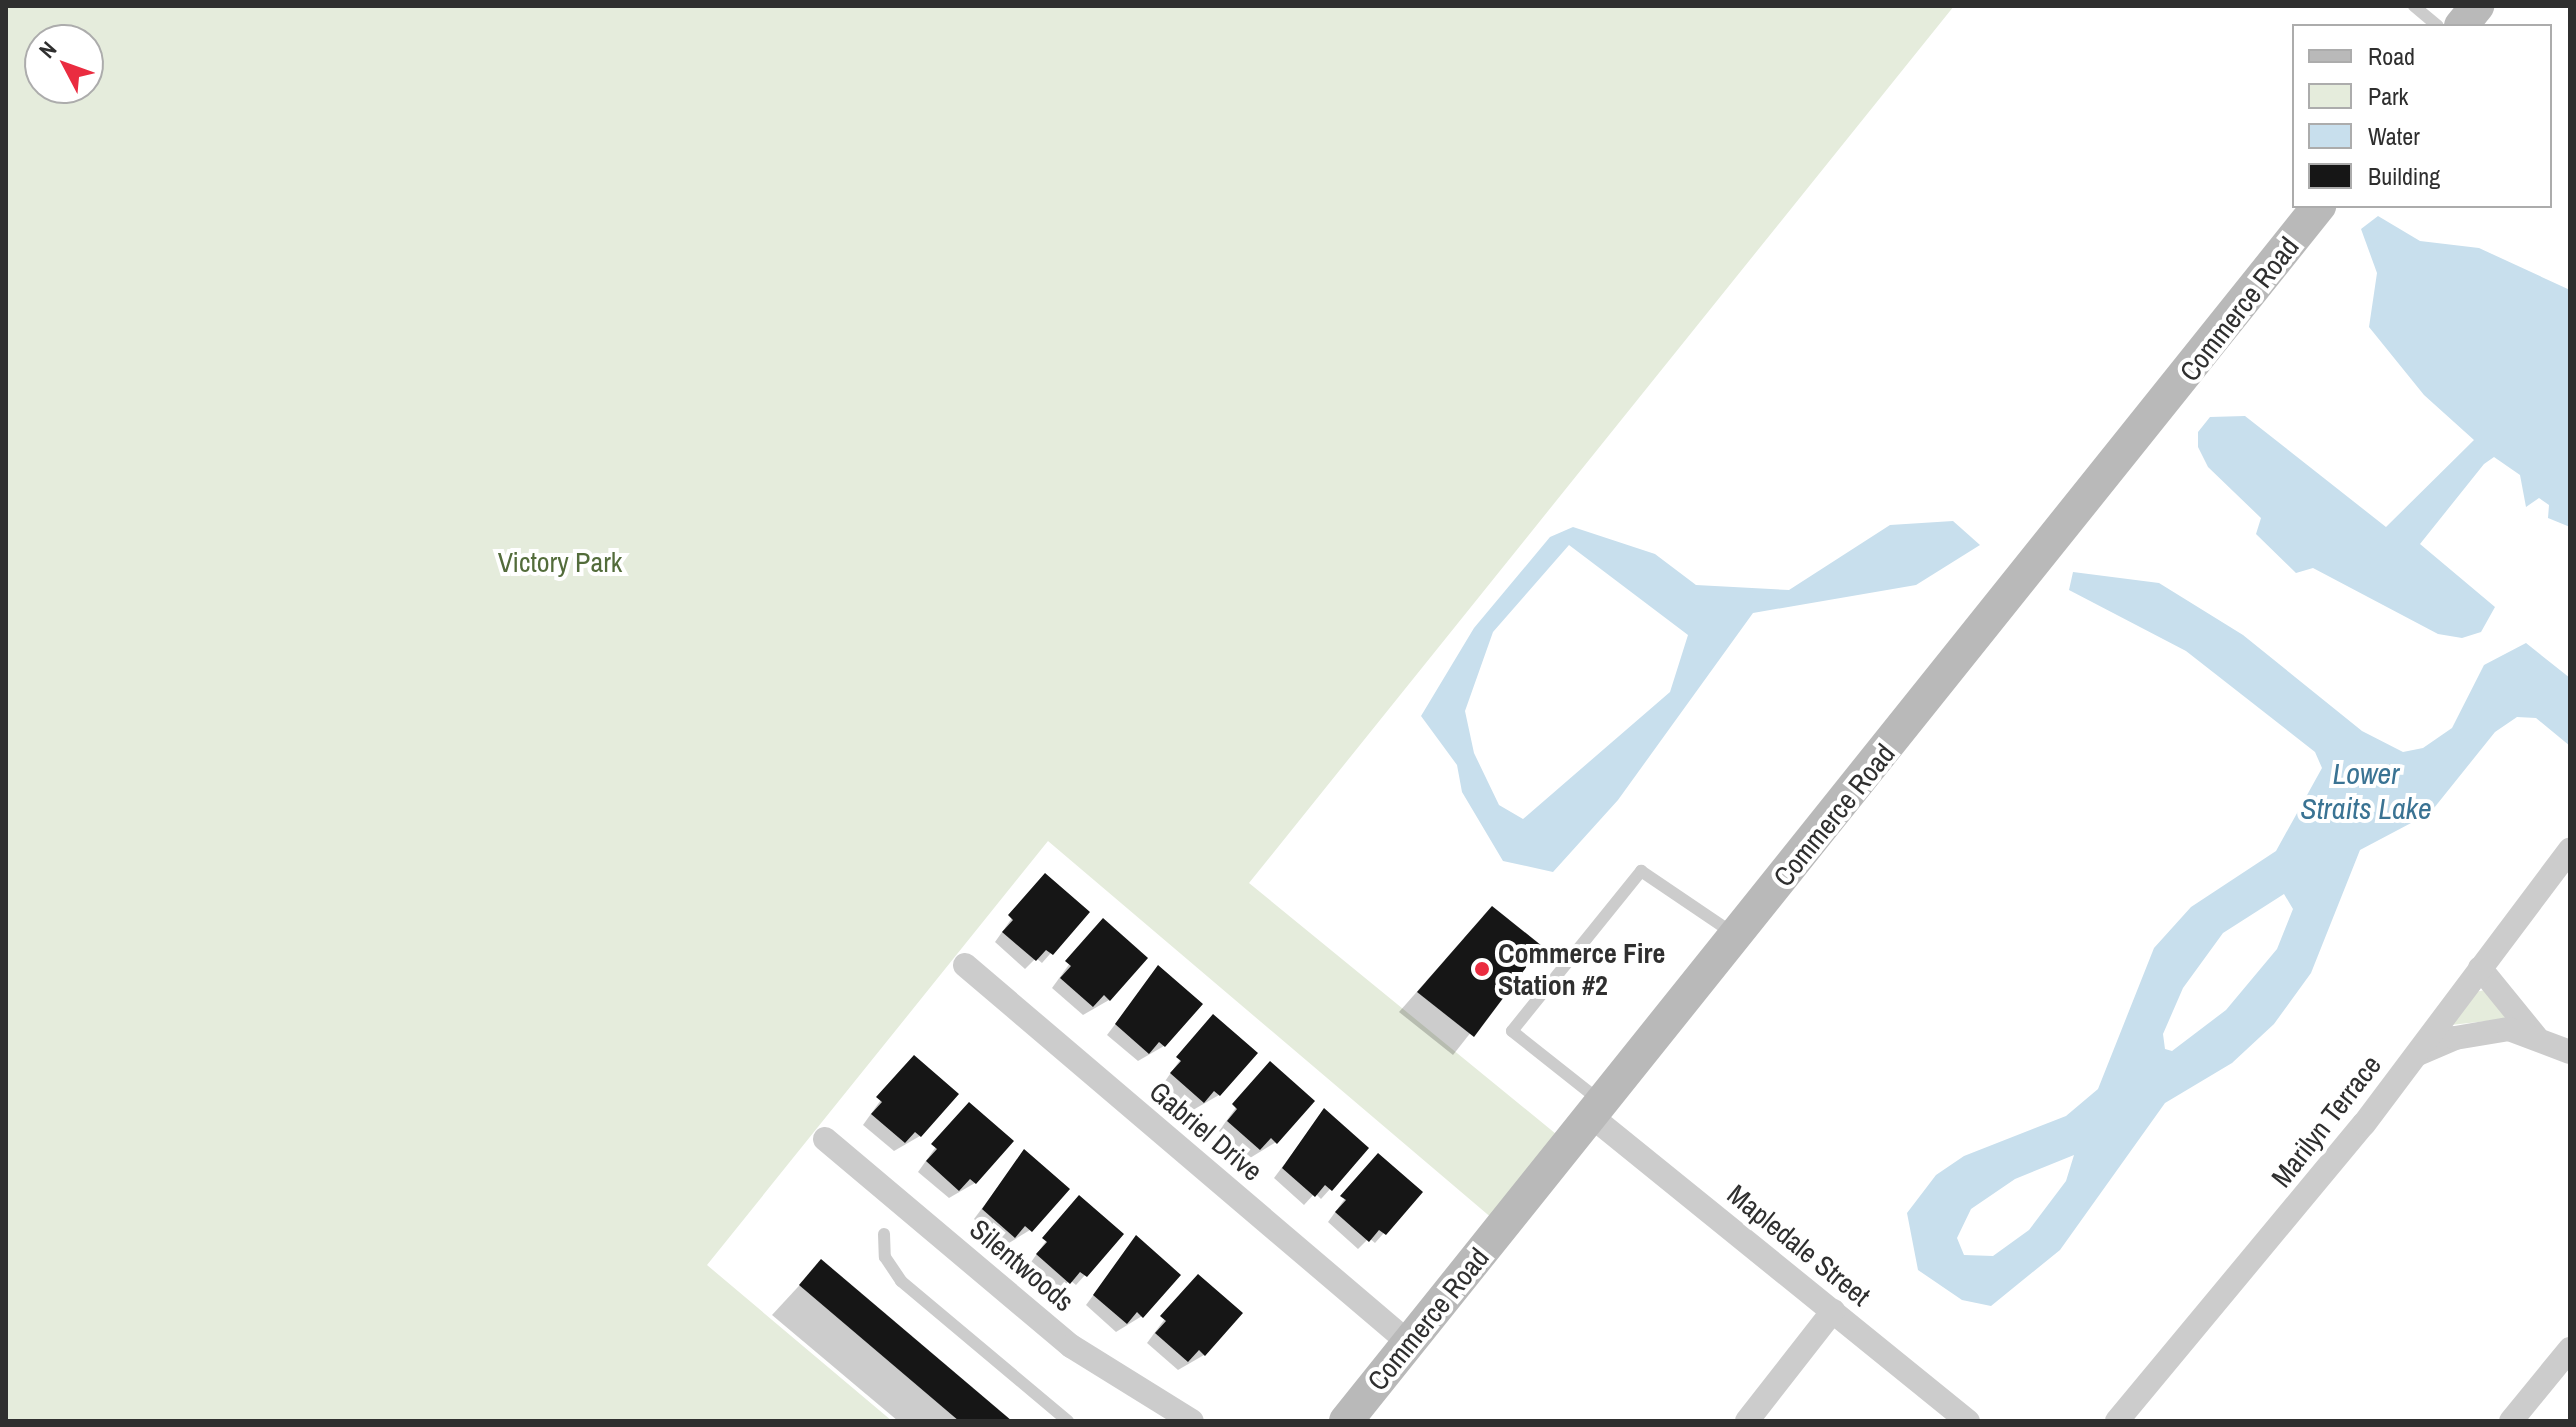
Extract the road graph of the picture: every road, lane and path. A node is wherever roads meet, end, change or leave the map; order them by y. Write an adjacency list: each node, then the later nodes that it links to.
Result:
1 (2414, 6): 3 (lane)
2 (2477, 6): 4 (main road)
3 (2436, 24)
4 (2463, 24)
5 (2317, 208): 7 (main road, Commerce Road)
6 (2570, 850): 9 (street, Marilyn Terrace)
7 (1737, 935): 13 (main road, Commerce Road); 13 (lane)
8 (965, 965): 17 (street, Gabriel Drive)
9 (2480, 968): 10 (street); 12 (street, Marilyn Terrace)
10 (2536, 1037): 11 (street); 12 (street)
11 (2570, 1052)
12 (2416, 1055): 24 (street, Marilyn Terrace)
13 (1597, 1109): 16 (street, Mapledale Street); 17 (main road, Commerce Road)
14 (825, 1139): 20 (street, Silentwoods)
15 (884, 1234): 19 (lane)
16 (1833, 1311): 22 (street); 23 (street, Mapledale Street)
17 (1409, 1343): 21 (main road, Commerce Road)
18 (2570, 1349): 25 (street)
19 (1068, 1421)
20 (1192, 1421)
21 (1346, 1421)
22 (1747, 1421)
23 (1968, 1421)
24 (2117, 1421)
25 (2511, 1421)

